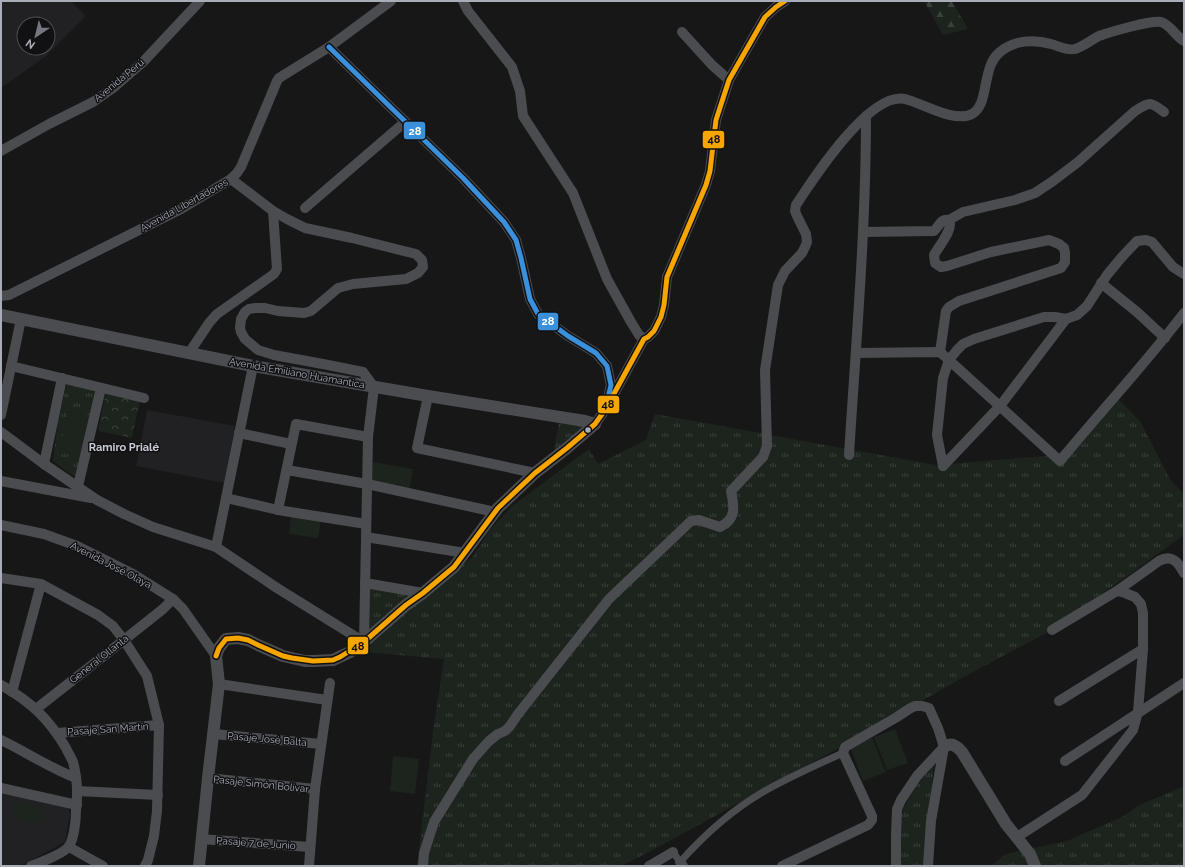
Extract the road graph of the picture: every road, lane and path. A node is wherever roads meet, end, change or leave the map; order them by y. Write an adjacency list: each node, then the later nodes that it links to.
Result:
1 (200, 1): 12 (street, Avenida Perú)
2 (391, 1): 7 (street, Avenida Libertadores)
3 (463, 1): 26 (street)
4 (785, 1): 8 (street)
5 (682, 32): 8 (street)
6 (1184, 41): 10 (street)
7 (329, 47): 11 (street); 13 (street, Avenida Libertadores)
8 (729, 80): 26 (street)
9 (1164, 112): 16 (street)
10 (866, 116): 17 (street); 109 (street)
11 (405, 122): 14 (street); 39 (street)
12 (1, 152)
13 (231, 179): 15 (street); 20 (street, Avenida Libertadores)
14 (304, 208)
15 (273, 211): 29 (street); 34 (street)
16 (949, 220): 17 (street); 28 (street)
17 (863, 232): 27 (street)
18 (1184, 274): 19 (street)
19 (1101, 283): 24 (street); 25 (street)
20 (1, 296)
21 (1184, 313): 25 (street)
22 (1, 315): 23 (street, Avenida Emiliano Huamantica)
23 (21, 319): 29 (street, Avenida Emiliano Huamantica); 31 (street)
24 (1066, 319): 30 (street); 38 (street)
25 (1165, 338): 38 (street)
26 (644, 339): 39 (street)
27 (856, 352): 28 (street); 46 (street)
28 (940, 352): 30 (street)
29 (189, 353): 32 (street, Avenida Emiliano Huamantica)
30 (949, 360): 38 (street); 38 (street)
31 (11, 366): 33 (street); 40 (street)
32 (253, 366): 34 (street, Avenida Emiliano Huamantica); 43 (street)
33 (62, 378): 35 (street); 47 (street)
34 (374, 387): 36 (street, Avenida Emiliano Huamantica); 44 (street)
35 (101, 388): 37 (street); 52 (street)
36 (428, 396): 41 (street, Avenida Emiliano Huamantica); 49 (street)
37 (144, 398)
38 (1000, 406)
39 (605, 410): 41 (street)
40 (1, 415)
41 (595, 424): 49 (street)
42 (1, 432): 47 (street)
43 (239, 433): 45 (street); 53 (street)
44 (368, 437): 45 (street); 51 (street)
45 (291, 444): 48 (street)
46 (849, 455)
47 (44, 464): 52 (street)
48 (287, 470): 51 (street); 55 (street)
49 (535, 473): 56 (street)
50 (1, 481): 54 (street)
51 (367, 484): 56 (street); 57 (street)
52 (78, 486): 54 (street)
53 (226, 498): 55 (street); 60 (street)
54 (97, 500): 60 (street)
55 (278, 510): 57 (street)
56 (495, 512): 61 (street)
57 (366, 524): 59 (street)
58 (1, 525): 68 (street, Avenida José Olaya)
59 (366, 537): 61 (street); 64 (street)
60 (216, 547): 71 (street)
61 (465, 553): 67 (street)
62 (1184, 574): 66 (street)
63 (1, 578): 65 (street)
64 (365, 583): 67 (street); 71 (street)
65 (41, 584): 70 (street); 78 (street)
66 (1117, 591): 69 (street); 72 (street)
67 (423, 593): 71 (street)
68 (172, 599): 70 (street, General Ollanta); 73 (street, Avenida José Olaya)
69 (1052, 630)
70 (124, 640): 81 (street, General Ollanta); 83 (street)
71 (364, 642): 73 (street)
72 (1143, 649): 80 (street); 82 (street)
73 (216, 656): 76 (street)
74 (330, 683): 79 (street)
75 (1184, 683): 82 (street)
76 (219, 684): 79 (street); 85 (street)
77 (1, 685): 78 (street)
78 (12, 692): 81 (street)
79 (327, 700): 87 (street)
80 (1059, 701)
81 (36, 709): 84 (street)
82 (1138, 712): 90 (street); 98 (street)
83 (159, 725): 84 (street, Pasaje San Martín); 96 (street)
84 (57, 733): 91 (street)
85 (214, 734): 87 (street, Pasaje José Balta); 92 (street)
86 (1, 740): 91 (street)
87 (321, 744): 94 (street)
88 (944, 747): 89 (street); 98 (street); 112 (street); 113 (street)
89 (843, 753): 103 (street); 111 (street)
90 (1065, 761)
91 (76, 778): 95 (street)
92 (208, 778): 94 (street, Pasaje Simón Bolívar); 99 (street)
93 (1, 788): 97 (street)
94 (315, 789): 101 (street)
95 (77, 791): 96 (street); 97 (street)
96 (158, 795): 106 (street)
97 (77, 805): 100 (street)
98 (1017, 837): 114 (street)
99 (201, 839): 101 (street, Pasaje 7 de Junio); 107 (street)
100 (69, 847): 104 (street); 105 (street)
101 (310, 847): 108 (street)
102 (673, 852): 103 (street); 110 (street)
103 (681, 864)
104 (37, 865)
105 (103, 866)
106 (145, 866)
107 (199, 866)
108 (309, 866)
109 (423, 866)
110 (649, 866)
111 (782, 866)
112 (896, 866)
113 (928, 866)
114 (1035, 866)

